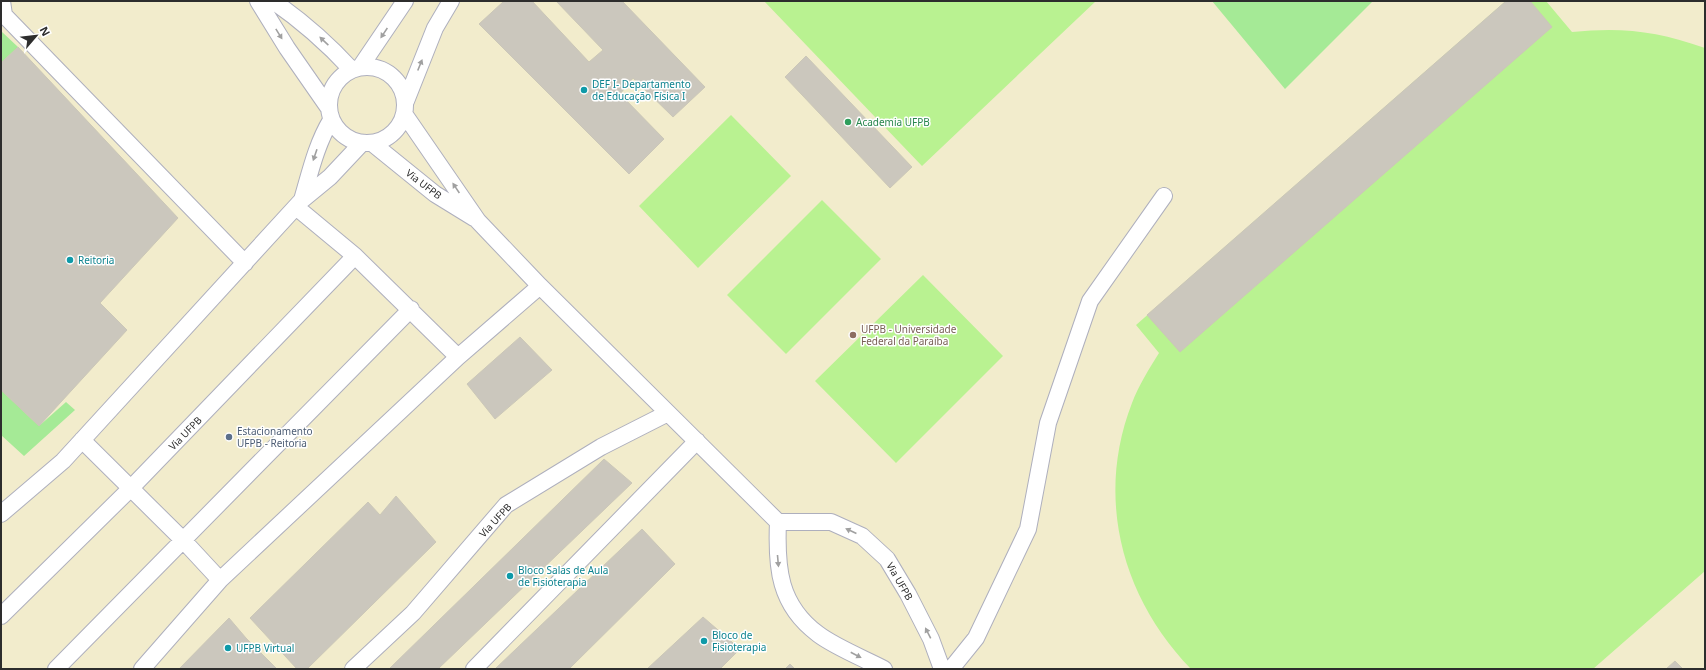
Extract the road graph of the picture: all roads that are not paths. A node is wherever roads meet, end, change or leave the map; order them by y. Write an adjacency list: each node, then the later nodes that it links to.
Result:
1 (2, 1): 14 (lane)
2 (258, 1): 8 (lane, Via UFPB, one-way to 8)
3 (273, 1): 6 (lane, one-way to 3)
4 (405, 1): 6 (lane, one-way to 6)
5 (451, 1): 7 (lane, one-way to 5)
6 (356, 68): 7 (lane, Via UFPB); 8 (lane)
7 (405, 108): 9 (lane); 12 (lane, Via UFPB, one-way to 7)
8 (330, 114): 9 (lane, Via UFPB); 11 (lane, one-way to 11)
9 (367, 143): 11 (lane); 12 (lane, Via UFPB)
10 (1164, 196): 33 (lane)
11 (299, 204): 13 (lane); 14 (lane)
12 (478, 221): 15 (lane, Via UFPB)
13 (355, 256): 16 (lane); 21 (lane, Via UFPB)
14 (245, 263): 19 (lane)
15 (540, 286): 17 (lane); 18 (lane, Via UFPB)
16 (411, 309): 17 (lane); 24 (lane)
17 (458, 357): 25 (lane)
18 (668, 413): 20 (lane, Via UFPB); 29 (lane, Via UFPB)
19 (82, 440): 21 (lane); 22 (lane)
20 (697, 441): 23 (lane, Via UFPB); 30 (lane)
21 (131, 488): 24 (lane); 26 (lane, Via UFPB)
22 (1, 514)
23 (778, 522): 31 (lane, one-way to 31); 32 (lane, Via UFPB, one-way to 23)
24 (182, 539): 25 (lane); 27 (lane)
25 (220, 580): 28 (lane)
26 (1, 616)
27 (56, 669)
28 (142, 669)
29 (353, 669)
30 (474, 669)
31 (884, 669)
32 (942, 669)
33 (951, 669)

